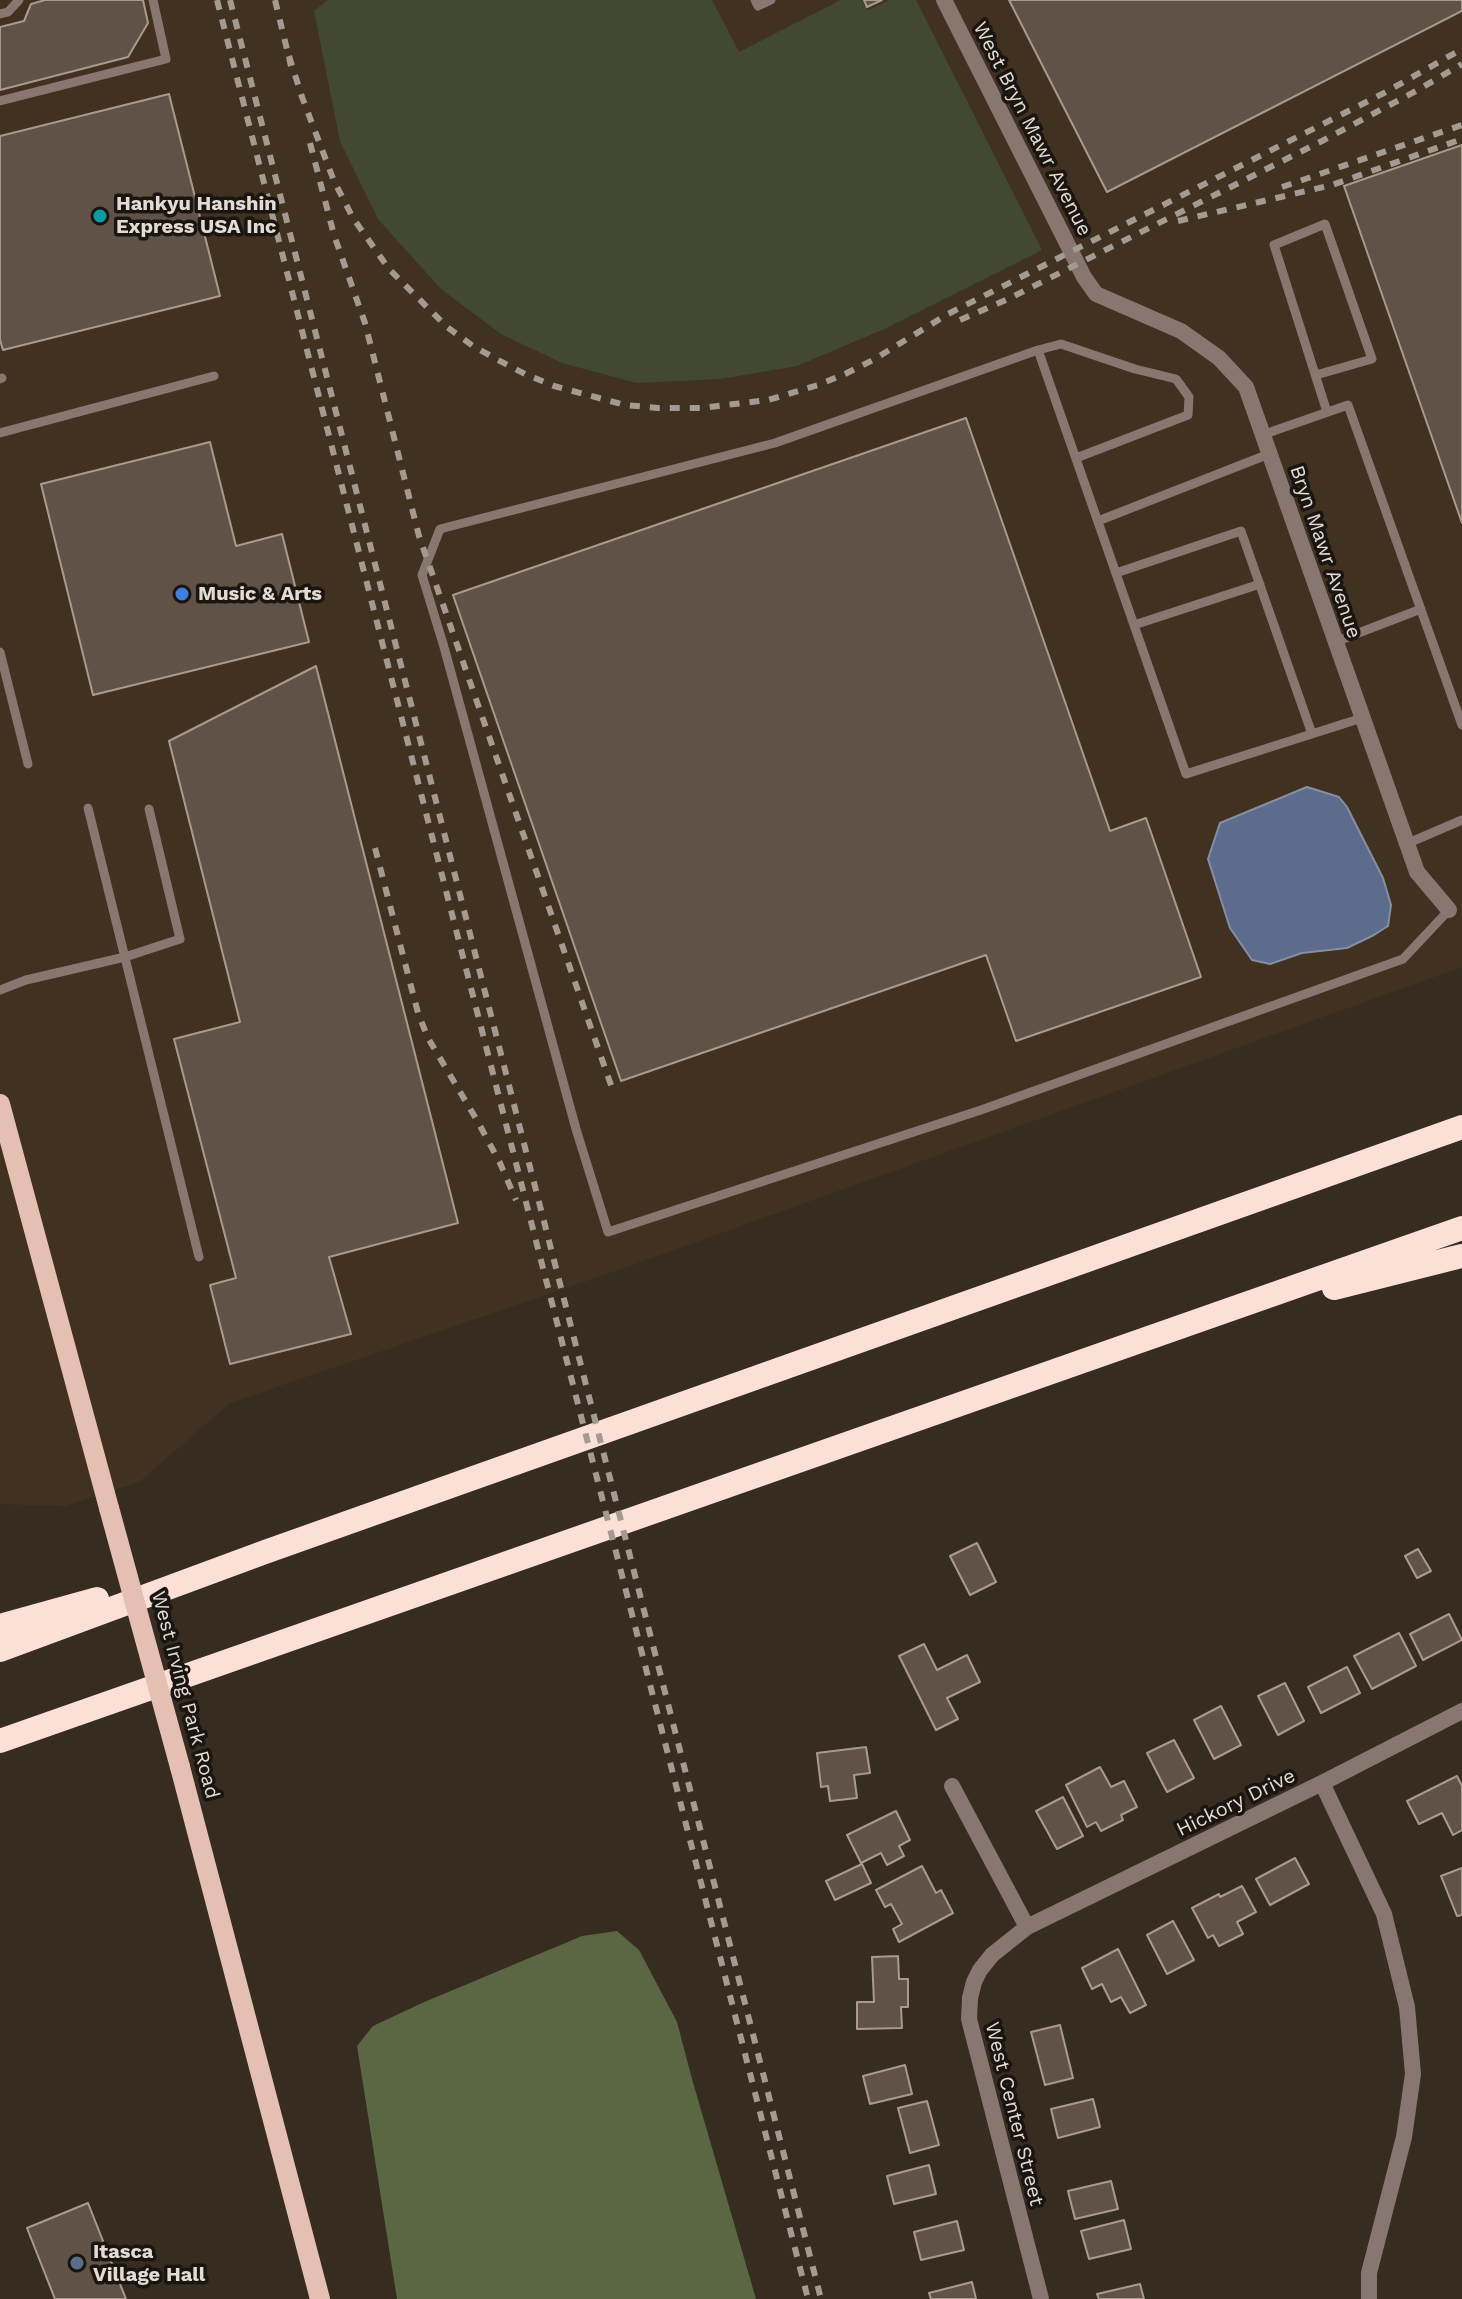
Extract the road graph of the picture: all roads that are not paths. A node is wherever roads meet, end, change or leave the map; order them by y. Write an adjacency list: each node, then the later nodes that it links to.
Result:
1 (19, 0): 6 (lane)
2 (153, 0): 7 (lane)
3 (755, 0): 4 (lane)
4 (771, 0)
5 (944, 0): 8 (street, West Bryn Mawr Avenue)
6 (0, 14)
7 (0, 101)
8 (1084, 277): 14 (street, Bryn Mawr Avenue)
9 (1038, 350): 16 (lane); 16 (lane); 32 (lane)
10 (1316, 375): 10 (lane); 12 (lane)
11 (214, 376): 13 (lane)
12 (1327, 412): 14 (lane); 20 (lane)
13 (0, 433)
14 (1262, 435): 15 (street, Bryn Mawr Avenue)
15 (1269, 454): 17 (lane); 22 (street, Bryn Mawr Avenue)
16 (1076, 458): 17 (lane)
17 (1098, 521): 18 (lane)
18 (1116, 573): 19 (lane); 21 (lane)
19 (1260, 584): 21 (lane); 26 (lane)
20 (1421, 609): 22 (lane); 25 (lane)
21 (1134, 625): 26 (lane)
22 (1335, 642): 24 (street, Bryn Mawr Avenue)
23 (0, 652): 27 (lane)
24 (1362, 718): 26 (lane); 31 (street, Bryn Mawr Avenue)
25 (1462, 725)
26 (1312, 734)
27 (28, 764)
28 (88, 808): 33 (lane)
29 (149, 809): 33 (lane)
30 (1462, 820): 31 (lane)
31 (1406, 844): 32 (street, Bryn Mawr Avenue)
32 (1449, 910)
33 (125, 957): 34 (lane); 39 (lane)
34 (0, 990)
35 (0, 1104): 49 (main road, West Irving Park Road, bridge)
36 (1462, 1127): 41 (highway)
37 (1462, 1228): 40 (highway)
38 (1462, 1256): 40 (highway)
39 (199, 1257)
40 (1200, 1321): 45 (highway)
41 (265, 1552): 42 (highway); 43 (highway)
42 (0, 1626)
43 (0, 1650)
44 (1462, 1711): 46 (street, Hickory Drive)
45 (0, 1741)
46 (1322, 1783): 48 (street, Hickory Drive); 51 (street)
47 (952, 1786): 48 (street)
48 (1027, 1927): 50 (street, West Center Street)
49 (320, 2299)
50 (1041, 2299)
51 (1369, 2299)

